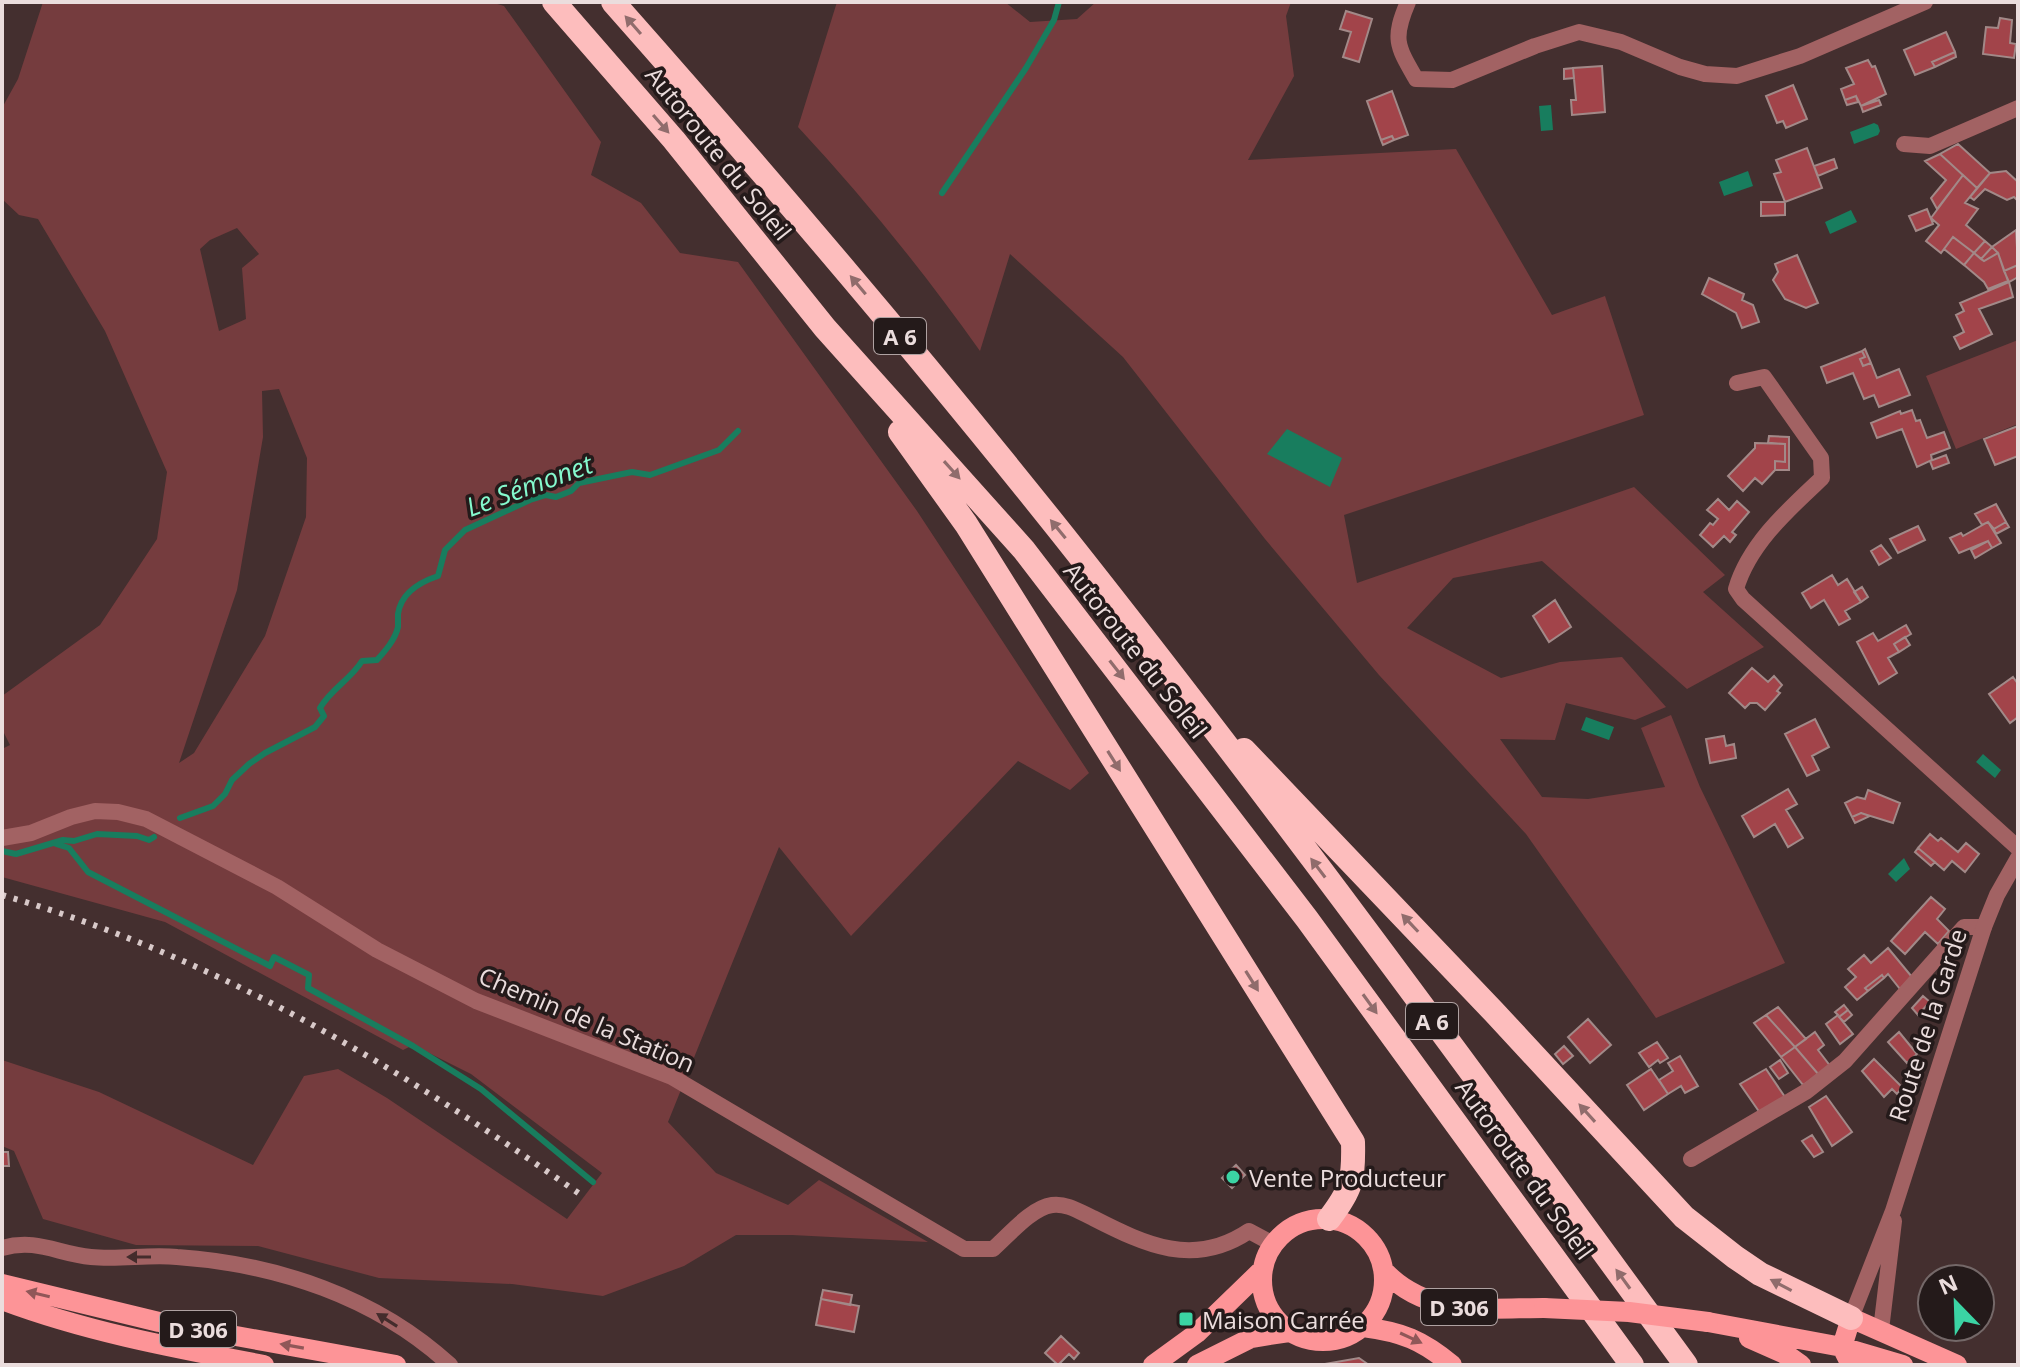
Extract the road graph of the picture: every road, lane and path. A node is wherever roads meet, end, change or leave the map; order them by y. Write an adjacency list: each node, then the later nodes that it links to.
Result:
1 (554, 2): 7 (highway, Autoroute du Soleil / A 6, one-way to 7)
2 (613, 2): 9 (highway, Autoroute du Soleil / A 6, one-way to 2)
3 (1408, 2): 4 (street)
4 (1925, 2)
5 (2018, 108): 6 (street)
6 (1904, 144)
7 (825, 328): 16 (highway, one-way to 16); 36 (highway, Autoroute du Soleil / A 6, one-way to 36)
8 (1737, 383): 11 (street)
9 (1175, 679): 23 (highway, one-way to 9); 37 (highway, Autoroute du Soleil / A 6, one-way to 9)
10 (2, 838): 17 (street, Chemin de la Station)
11 (2018, 848)
12 (2018, 858): 13 (street, Route de la Garde)
13 (1984, 927): 14 (street); 15 (street, Route de la Garde)
14 (1691, 1159)
15 (1893, 1211): 23 (street, Route de la Garde); 26 (street, Route de la Garde)
16 (1329, 1219): 17 (main road); 20 (main road)
17 (1273, 1244): 19 (main road)
18 (2, 1248): 32 (street, one-way to 18)
19 (1262, 1270): 27 (main road); 33 (main road)
20 (1384, 1271): 24 (main road, D 306, bridge); 25 (main road)
21 (2, 1284): 31 (main road, D 306, one-way to 21)
22 (2, 1300): 30 (main road, D 306)
23 (1851, 1318): 26 (main road); 28 (main road)
24 (1708, 1322): 28 (main road, D 306); 38 (main road)
25 (1363, 1327): 27 (main road); 35 (main road, D 306, one-way to 35)
26 (1881, 1330): 29 (main road); 40 (main road)
27 (1289, 1332): 34 (main road)
28 (1846, 1356): 29 (main road, D 306)
29 (1879, 1361): 39 (main road, D 306)
30 (264, 1365)
31 (396, 1365)
32 (450, 1365)
33 (1153, 1365)
34 (1197, 1365)
35 (1452, 1365)
36 (1632, 1365)
37 (1686, 1365)
38 (1801, 1365)
39 (1903, 1365)
40 (1957, 1365)

